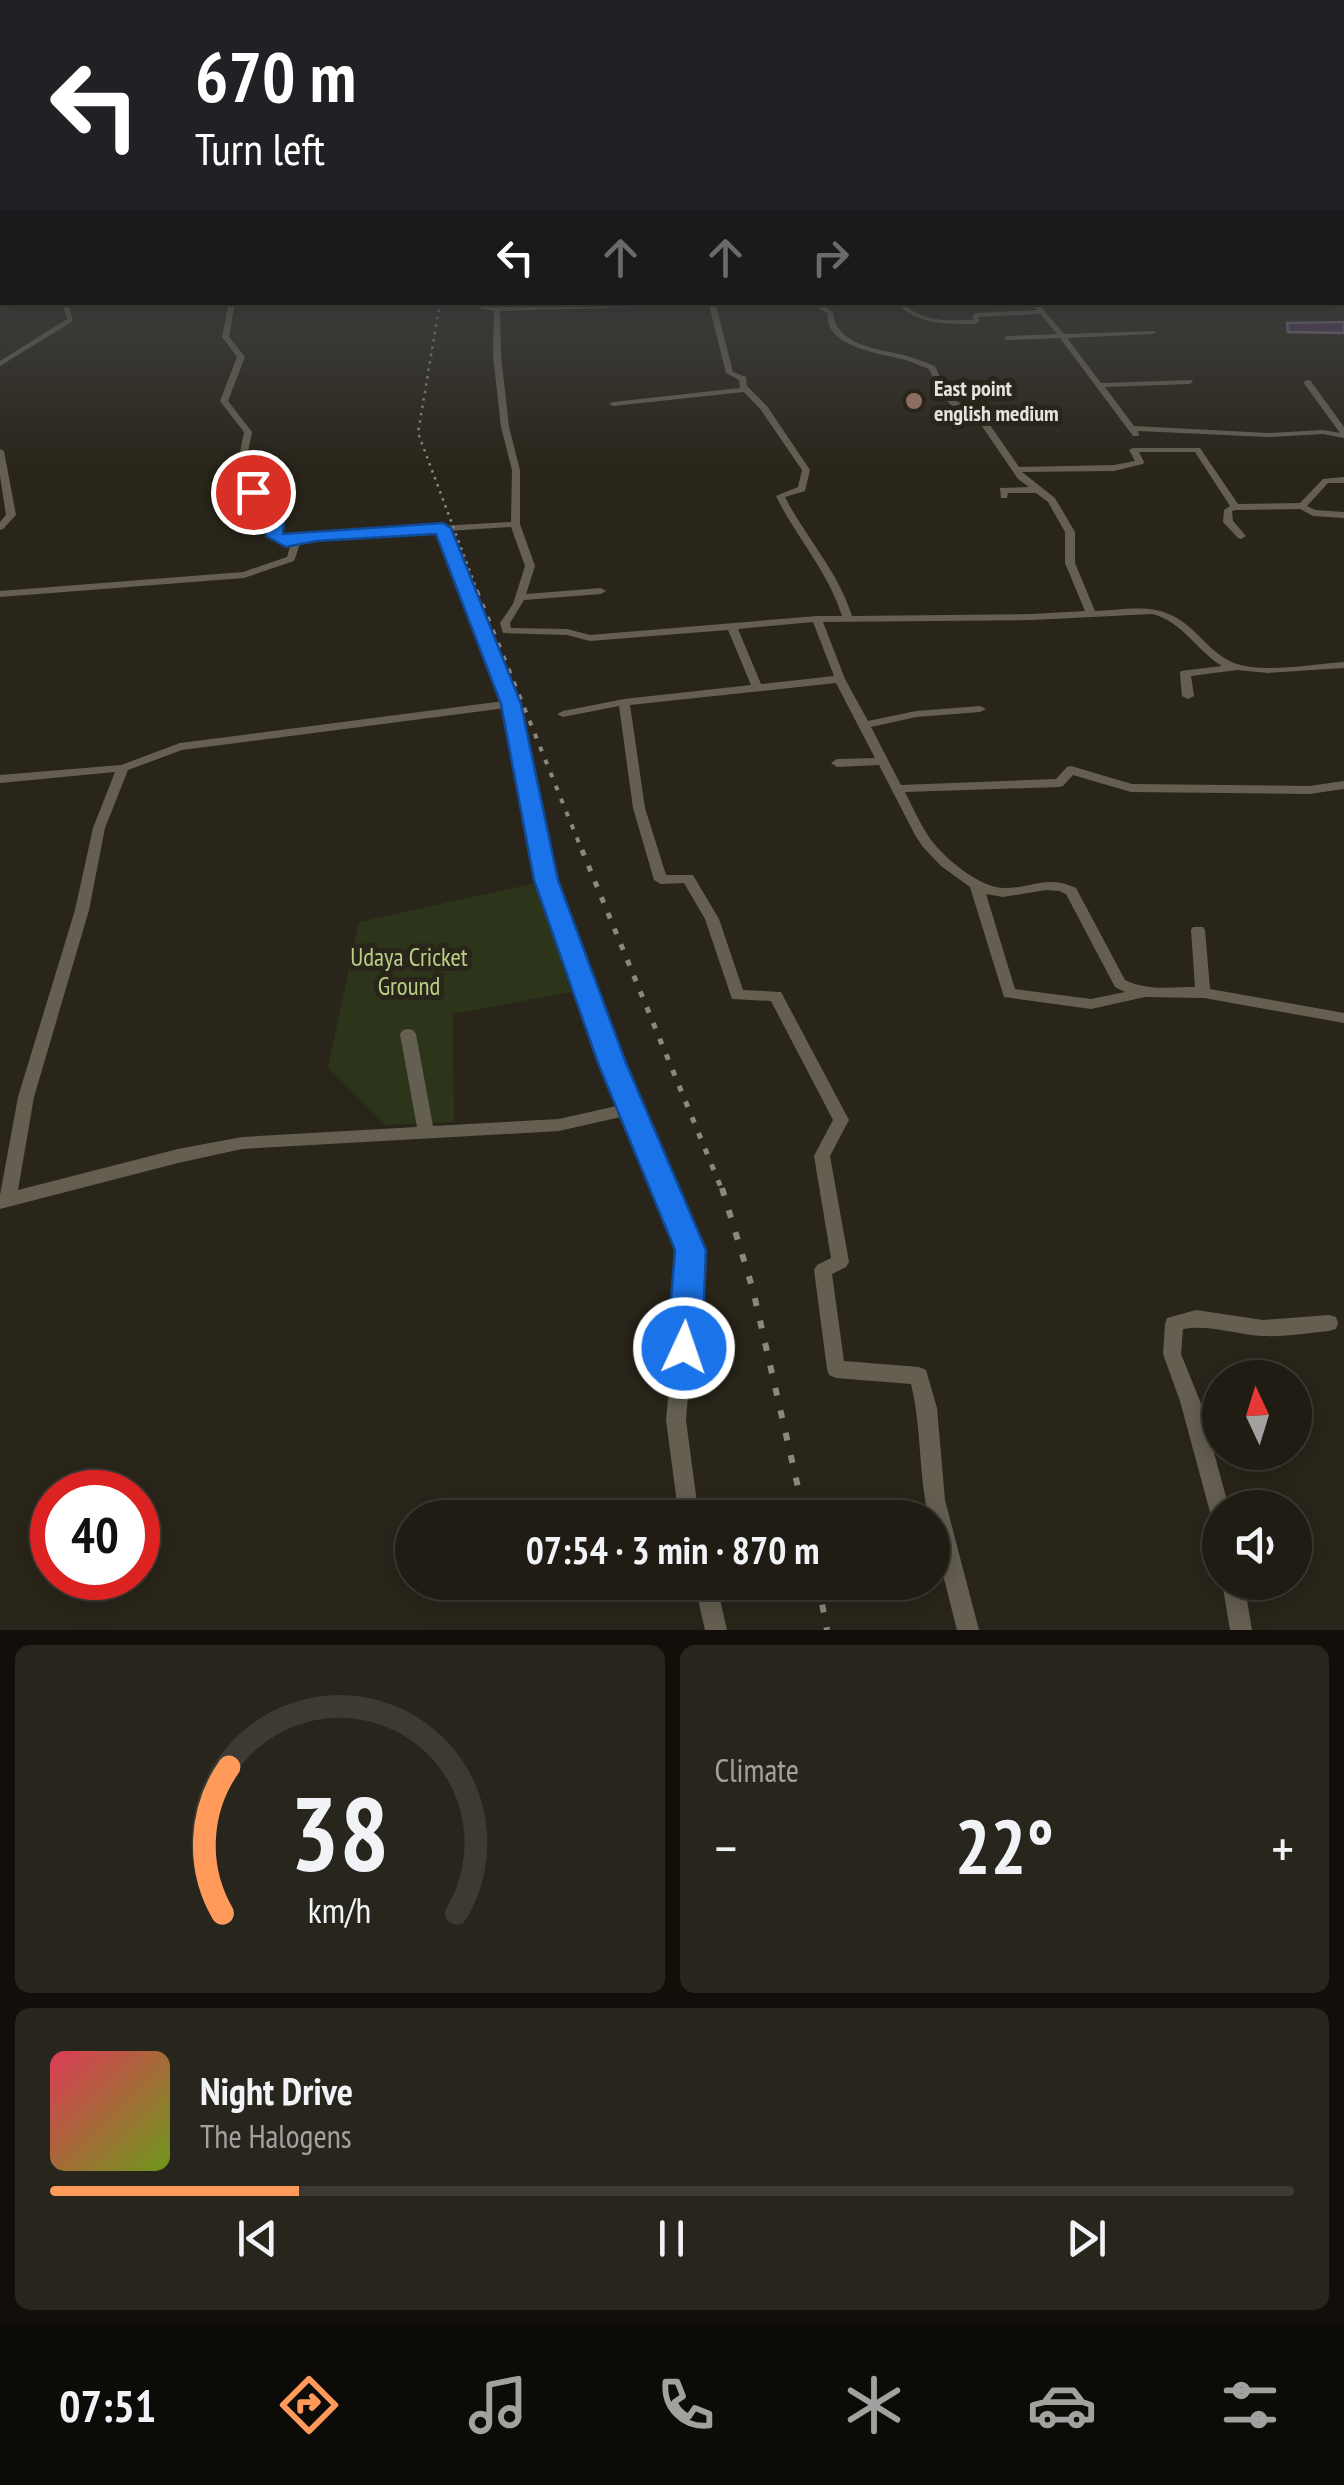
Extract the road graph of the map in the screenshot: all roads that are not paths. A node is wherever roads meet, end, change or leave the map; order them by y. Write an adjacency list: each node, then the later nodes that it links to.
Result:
1 (70, 317): 12 (street)
2 (229, 317): 33 (street)
3 (497, 317): 29 (street)
4 (715, 317): 16 (street)
5 (831, 317): 22 (street)
6 (919, 317): 7 (street)
7 (976, 317)
8 (1046, 317): 10 (street)
9 (1152, 332): 10 (street)
10 (1062, 336): 11 (street); 15 (street)
11 (1007, 338)
12 (0, 364)
13 (1189, 382): 15 (street)
14 (1307, 382): 19 (street)
15 (1101, 384): 18 (street)
16 (745, 390): 17 (street); 38 (street)
17 (613, 404)
18 (1133, 428): 19 (street); 20 (street)
19 (1344, 434)
20 (1144, 448): 22 (street); 27 (street)
21 (0, 450): 30 (street)
22 (1016, 470): 24 (street)
23 (1344, 480): 26 (street)
24 (1038, 490): 25 (street); 37 (street)
25 (1004, 496)
26 (1302, 506): 27 (street); 28 (street)
27 (1235, 507): 32 (street)
28 (1344, 515)
29 (515, 524): 31 (street); 36 (street)
30 (0, 527)
31 (443, 528): 33 (street); 47 (street)
32 (1240, 536)
33 (296, 542): 35 (street)
34 (601, 591): 36 (street)
35 (0, 594)
36 (520, 597): 40 (street)
37 (1090, 612): 38 (street); 42 (street)
38 (848, 618): 39 (street)
39 (817, 619): 40 (street); 43 (street)
40 (732, 627): 44 (street)
41 (1344, 665): 42 (street)
42 (1241, 668): 45 (street)
43 (840, 679): 44 (street); 50 (street)
44 (756, 685): 46 (street)
45 (1188, 696)
46 (624, 702): 49 (street); 72 (street)
47 (511, 704): 53 (street); 63 (street)
48 (980, 709): 50 (street)
49 (563, 714)
50 (865, 725): 51 (street)
51 (884, 761): 52 (street); 56 (street)
52 (837, 763)
53 (123, 768): 54 (street); 65 (street)
54 (0, 780)
55 (1344, 785): 56 (street)
56 (899, 789): 57 (street)
57 (976, 883): 59 (street); 59 (street)
58 (1198, 930): 60 (street)
59 (1144, 993): 60 (street)
60 (1203, 993): 61 (street)
61 (1344, 1018)
62 (408, 1034): 64 (street)
63 (630, 1109): 64 (street); 68 (street)
64 (426, 1132): 65 (street)
65 (4, 1202)
66 (1328, 1323): 67 (street)
67 (1214, 1490)
68 (687, 1500)
69 (708, 1600): 71 (street)
70 (1237, 1600): 73 (street)
71 (716, 1630)
72 (968, 1630)
73 (1241, 1630)

